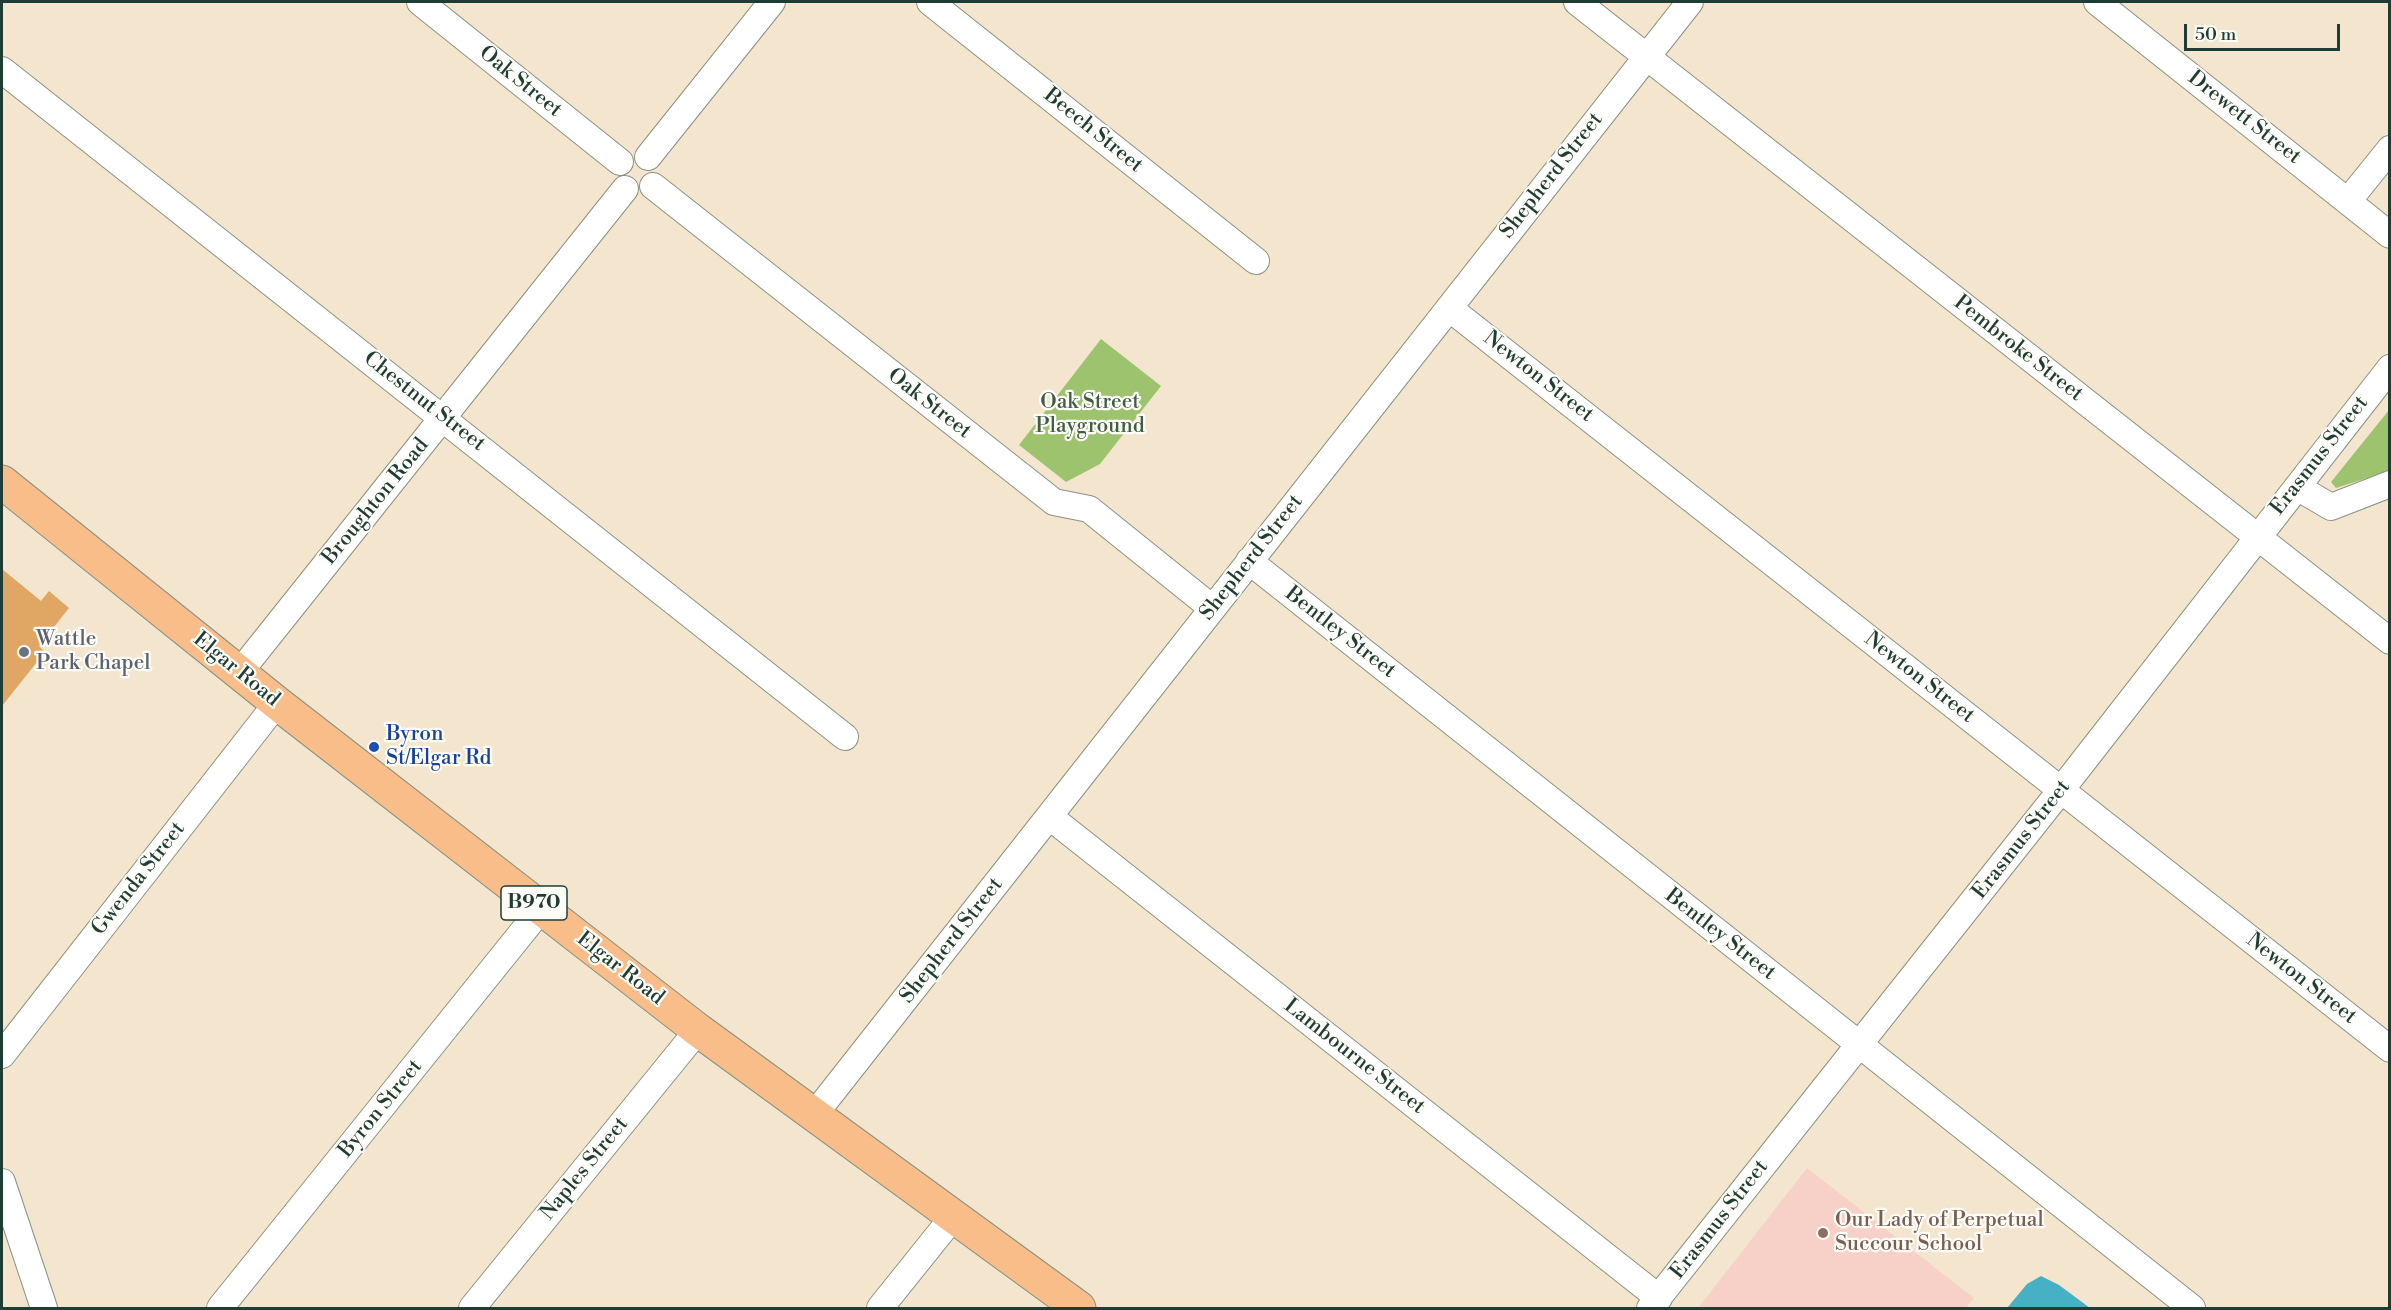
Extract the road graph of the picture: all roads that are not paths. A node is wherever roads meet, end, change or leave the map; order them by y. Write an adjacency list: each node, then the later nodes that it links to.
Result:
1 (420, 2): 11 (street, Oak Street)
2 (772, 2): 10 (street)
3 (930, 2): 16 (street, Beech Street)
4 (1577, 2): 7 (street, Pembroke Street)
5 (1690, 2): 7 (street, Shepherd Street)
6 (2097, 2): 14 (street, Drewett Street)
7 (1646, 57): 17 (street, Shepherd Street); 23 (street, Pembroke Street)
8 (2, 70): 19 (street, Chestnut Street)
9 (2390, 149): 14 (street)
10 (648, 157): 11 (street); 12 (street)
11 (620, 162): 13 (street)
12 (652, 186): 13 (street); 25 (street, Oak Street)
13 (624, 189): 19 (street, Broughton Road)
14 (2348, 201): 15 (street, Drewett Street)
15 (2390, 235)
16 (1256, 261)
17 (1449, 308): 24 (street, Shepherd Street); 30 (street, Newton Street)
18 (2390, 368): 22 (street, Erasmus Street)
19 (443, 417): 27 (street, Broughton Road); 29 (street, Chestnut Street)
20 (2, 482): 27 (main road, Elgar Road / B970)
21 (2390, 484): 22 (street)
22 (2297, 487): 23 (street, Erasmus Street)
23 (2257, 537): 26 (street, Pembroke Street); 30 (street, Erasmus Street)
24 (1249, 561): 25 (street, Shepherd Street); 34 (street, Bentley Street)
25 (1212, 608): 31 (street, Shepherd Street)
26 (2390, 641)
27 (239, 673): 28 (main road, Elgar Road / B970)
28 (277, 703): 32 (main road, Elgar Road / B970); 36 (street, Gwenda Street)
29 (845, 737)
30 (2061, 790): 34 (street, Erasmus Street); 35 (street, Newton Street)
31 (1050, 817): 37 (street, Shepherd Street); 40 (street, Lambourne Street)
32 (542, 909): 33 (main road, Elgar Road / B970); 42 (street, Byron Street)
33 (698, 1030): 37 (main road, Elgar Road / B970); 43 (street, Naples Street)
34 (1859, 1045): 40 (street, Erasmus Street); 46 (street, Bentley Street)
35 (2390, 1049)
36 (2, 1055)
37 (814, 1115): 39 (main road, Elgar Road / B970)
38 (2, 1182): 41 (street)
39 (953, 1217): 44 (street); 45 (main road, Elgar Road / B970)
40 (1655, 1303)
41 (44, 1308)
42 (220, 1308)
43 (472, 1308)
44 (880, 1308)
45 (1079, 1308)
46 (2192, 1308)

